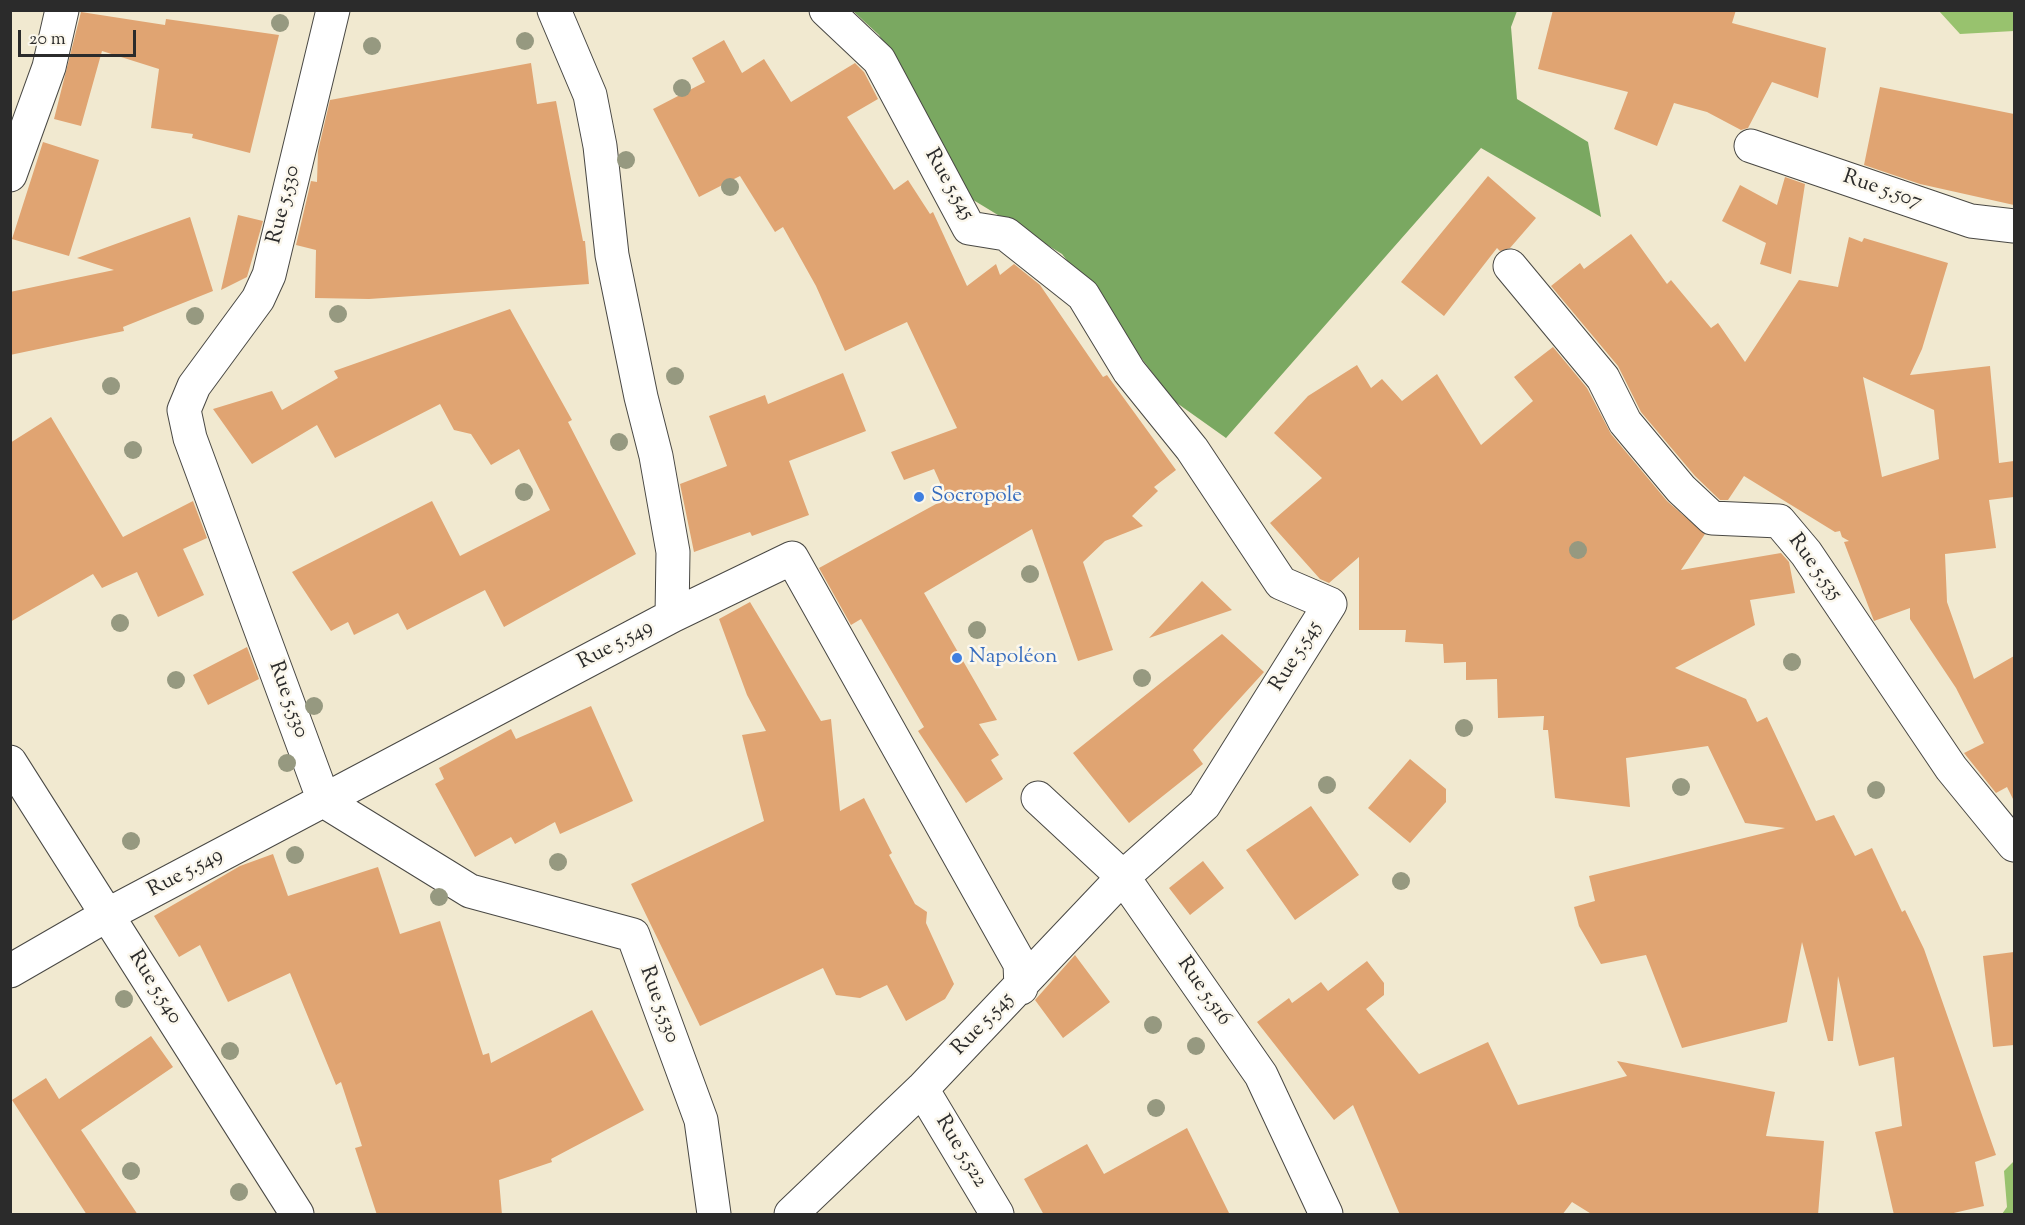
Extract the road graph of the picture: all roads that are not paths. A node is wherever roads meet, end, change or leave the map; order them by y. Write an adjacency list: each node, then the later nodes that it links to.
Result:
1 (62, 10): 6 (street)
2 (333, 10): 12 (street, Rue 5.530)
3 (554, 10): 9 (street)
4 (826, 10): 14 (street, Rue 5.545)
5 (1751, 146): 7 (street, Rue 5.507)
6 (10, 175)
7 (2014, 226)
8 (1510, 267): 13 (street, Rue 5.535)
9 (672, 616): 12 (street, Rue 5.549); 17 (street, Rue 5.549)
10 (10, 762): 15 (street, Rue 5.540)
11 (1038, 798): 14 (street, Rue 5.516)
12 (324, 801): 15 (street, Rue 5.549); 20 (street, Rue 5.530)
13 (2014, 845)
14 (1123, 877): 17 (street, Rue 5.545); 23 (street, Rue 5.516)
15 (107, 915): 16 (street, Rue 5.549); 19 (street, Rue 5.540)
16 (10, 971)
17 (1021, 988): 18 (street, Rue 5.545)
18 (922, 1089): 21 (street, Rue 5.545); 22 (street, Rue 5.522)
19 (297, 1215)
20 (714, 1215)
21 (791, 1215)
22 (997, 1215)
23 (1326, 1215)

